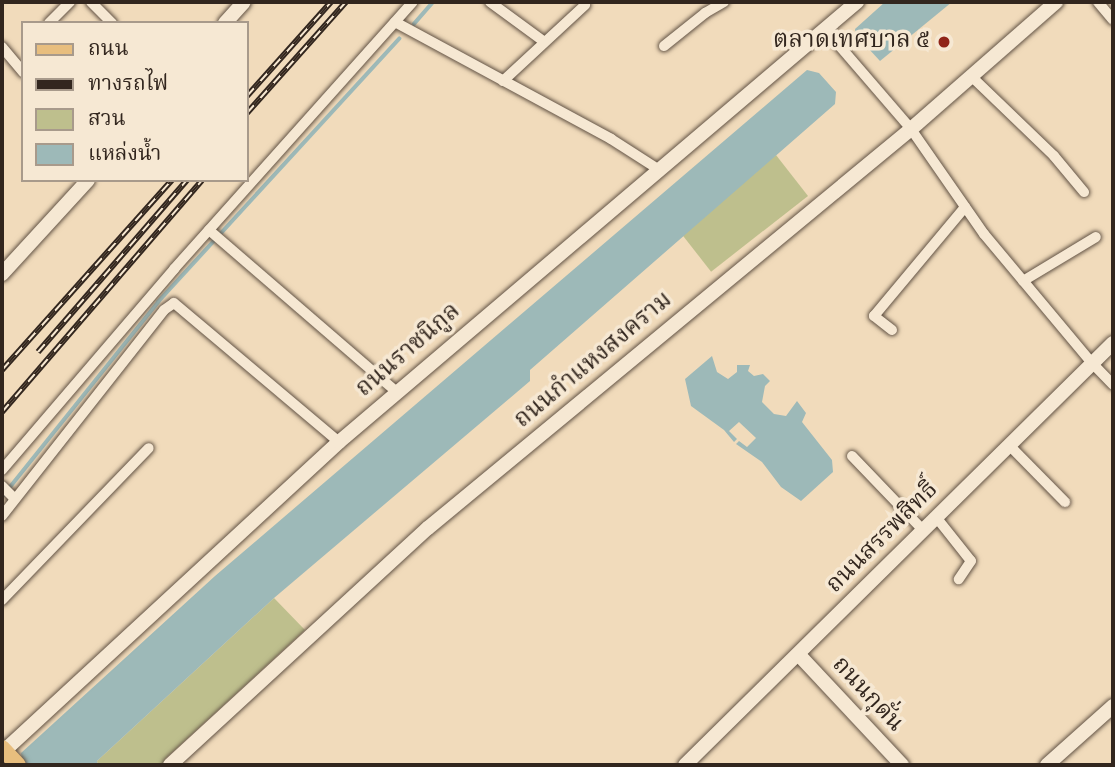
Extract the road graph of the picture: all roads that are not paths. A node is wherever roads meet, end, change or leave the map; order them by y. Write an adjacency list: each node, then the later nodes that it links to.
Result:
1 (69, 2): 12 (street)
2 (91, 2): 13 (street)
3 (244, 2): 14 (street)
4 (413, 2): 15 (street)
5 (490, 2): 17 (street)
6 (724, 2): 18 (street)
7 (857, 2): 16 (street, ถนนราชนิกูล)
8 (1056, 2): 23 (street, ถนนกำแหงสงคราม)
9 (1098, 2): 11 (street)
10 (585, 5): 17 (street)
11 (1113, 20)
12 (51, 21)
13 (111, 21)
14 (227, 21)
15 (395, 22): 24 (street); 30 (street)
16 (825, 30): 25 (street); 26 (street, ถนนราชนิกูล)
17 (543, 41): 24 (street)
18 (664, 46)
19 (2, 47): 21 (street)
20 (21, 52): 21 (street)
21 (13, 60): 22 (street)
22 (21, 70)
23 (971, 76): 25 (street, ถนนกำแหงสงคราม); 28 (street)
24 (503, 81): 26 (street)
25 (911, 129): 29 (street); 56 (street, ถนนกำแหงสงคราม)
26 (658, 169): 38 (street, ถนนราชนิกูล)
27 (86, 182): 32 (street)
28 (1084, 192)
29 (965, 207): 33 (street); 34 (street)
30 (214, 234): 38 (street); 43 (street)
31 (1096, 237): 33 (street)
32 (2, 274)
33 (1023, 281): 36 (street)
34 (892, 330)
35 (1113, 342): 36 (street, ถนนสรรพสิทธิ์)
36 (1092, 363): 37 (street); 40 (street, ถนนสรรพสิทธิ์)
37 (1113, 384)
38 (397, 392): 39 (street, ถนนราชนิกูล)
39 (339, 442): 45 (street); 54 (street, ถนนราชนิกูล)
40 (1009, 445): 46 (street); 48 (street, ถนนสรรพสิทธิ์)
41 (149, 449): 51 (street)
42 (852, 456): 49 (street)
43 (2, 470)
44 (2, 486): 45 (street)
45 (13, 497): 47 (street)
46 (1065, 502)
47 (2, 516)
48 (936, 517): 49 (street, ถนนสรรพสิทธิ์); 50 (street)
49 (923, 530): 52 (street, ถนนสรรพสิทธิ์)
50 (959, 579)
51 (2, 600)
52 (799, 655): 57 (street, ถนนสรรพสิทธิ์); 58 (street, ถนนกุดั่น)
53 (1113, 706): 59 (street)
54 (3, 749): 55 (main road)
55 (18, 765)
56 (170, 765)
57 (685, 765)
58 (902, 765)
59 (1047, 765)

